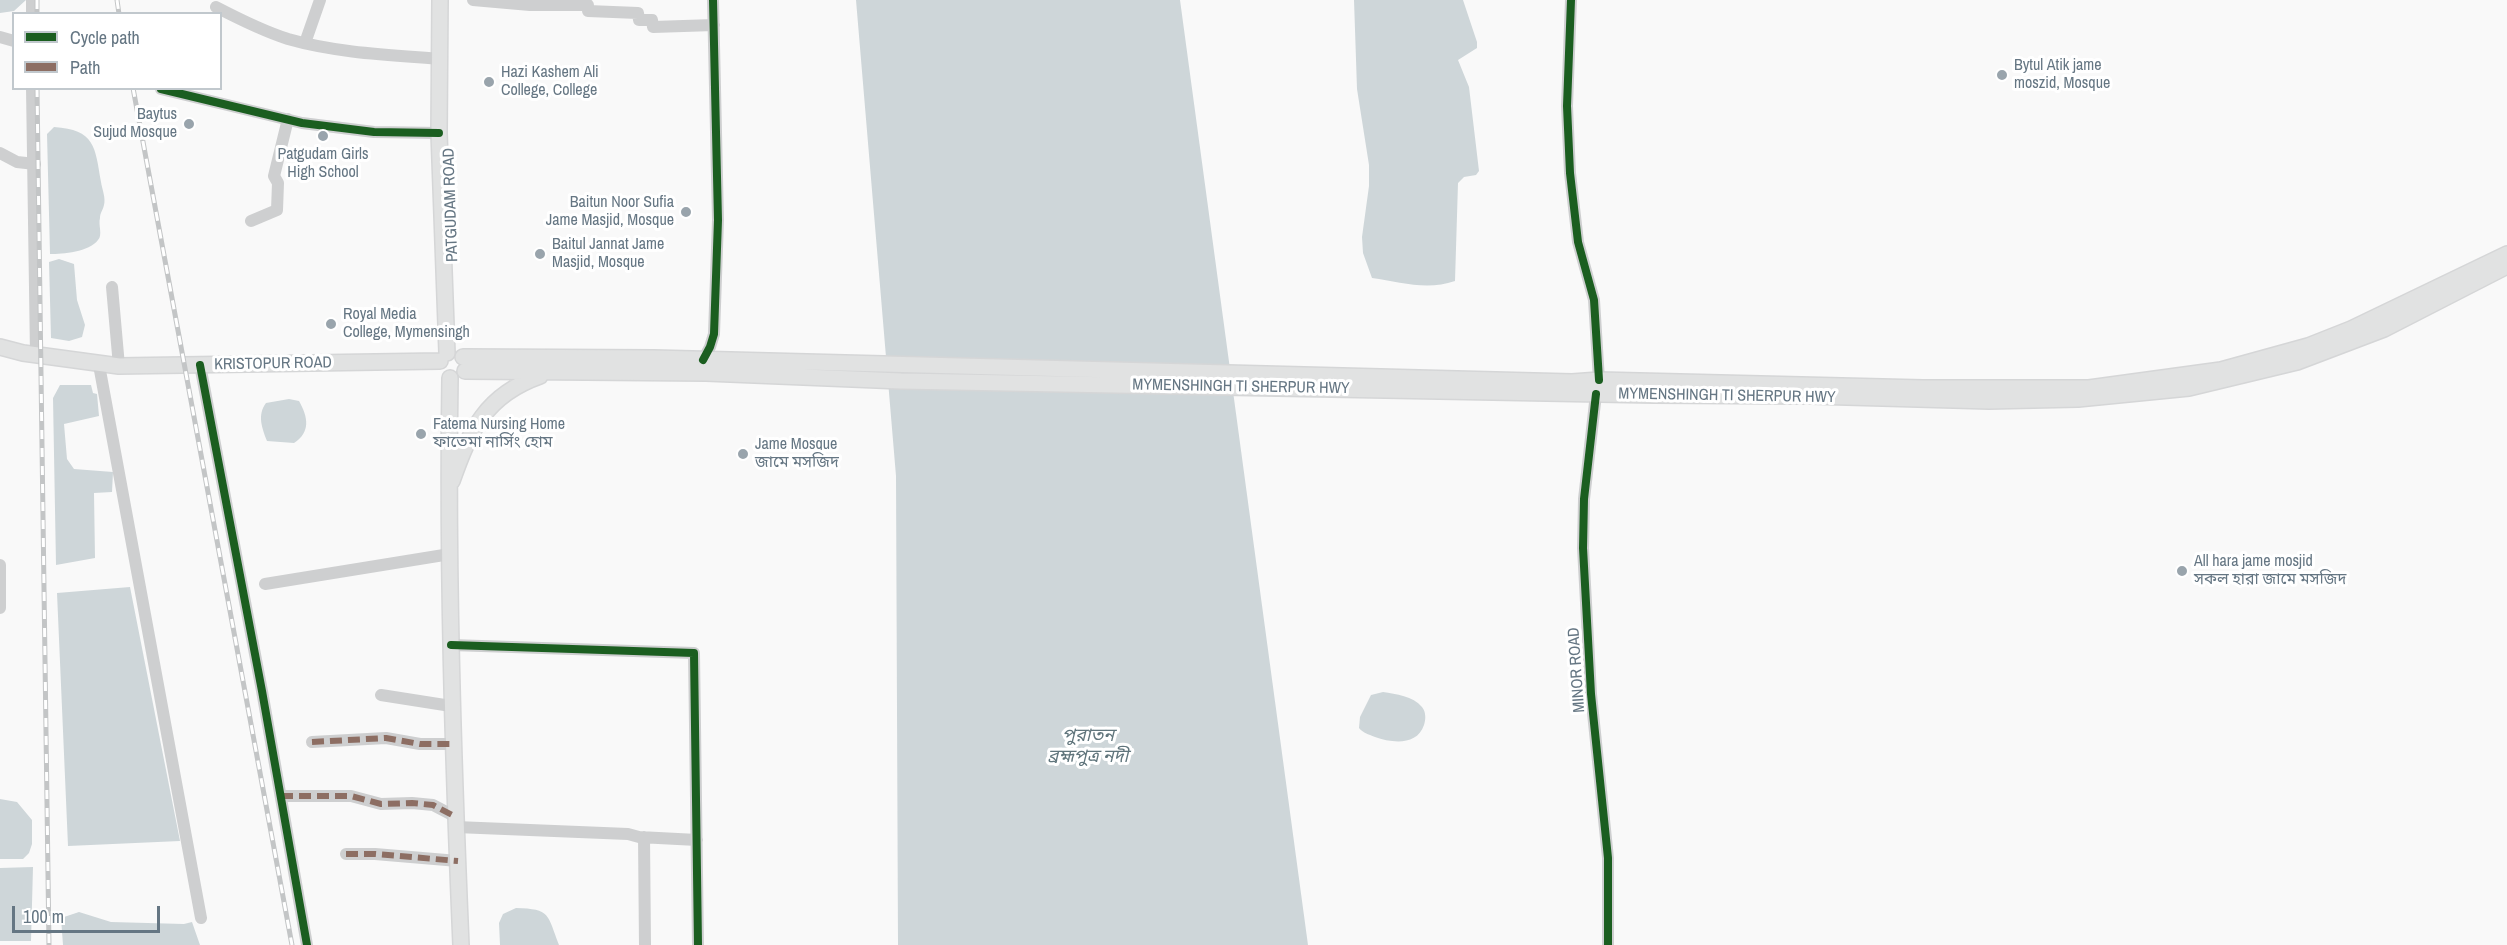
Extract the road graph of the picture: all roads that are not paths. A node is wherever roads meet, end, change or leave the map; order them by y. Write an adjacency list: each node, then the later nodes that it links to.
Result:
1 (320, 0): 8 (street)
2 (440, 0): 9 (main road, PATGUDAM ROAD)
3 (473, 0): 7 (street)
4 (713, 0): 7 (street)
5 (1571, 0): 28 (street, MINOR ROAD)
6 (216, 7): 8 (street)
7 (714, 25): 25 (street)
8 (305, 43): 9 (street)
9 (441, 59): 13 (main road, PATGUDAM ROAD); 22 (main road, PATGUDAM ROAD)
10 (32, 90): 15 (street)
11 (175, 90): 12 (street)
12 (288, 119): 13 (street); 16 (street)
13 (439, 134): 22 (main road, PATGUDAM ROAD)
14 (0, 153): 15 (street)
15 (35, 164): 21 (street)
16 (251, 221)
17 (2507, 254): 28 (main road, MYMENSHINGH TI SHERPUR HWY)
18 (2507, 266): 28 (main road, MYMENSHINGH TI SHERPUR HWY)
19 (112, 287): 26 (street)
20 (0, 347): 21 (main road, KRISTOPUR ROAD)
21 (36, 355): 23 (main road, KRISTOPUR ROAD)
22 (455, 359): 24 (main road, KRISTOPUR ROAD); 25 (main road, KRISTOPUR ROAD); 27 (main road, KRISTOPUR ROAD); 29 (main road)
23 (99, 364): 26 (main road, KRISTOPUR ROAD); 45 (street)
24 (200, 365): 26 (main road, KRISTOPUR ROAD); 39 (street)
25 (705, 365): 27 (main road, KRISTOPUR ROAD); 28 (main road, MYMENSHINGH TI SHERPUR HWY)
26 (119, 366)
27 (549, 372): 29 (main road)
28 (1598, 387): 50 (street, MINOR ROAD)
29 (448, 493): 30 (main road)
30 (450, 554): 32 (street); 34 (main road)
31 (0, 565): 33 (street)
32 (266, 584)
33 (0, 608)
34 (451, 645): 36 (main road); 42 (street)
35 (381, 695): 36 (street)
36 (451, 706): 38 (main road)
37 (312, 742): 38 (street)
38 (453, 744): 40 (main road)
39 (281, 796): 40 (street); 46 (street)
40 (456, 822): 41 (street); 44 (main road)
41 (644, 837): 42 (street); 48 (street)
42 (697, 840): 49 (street)
43 (346, 854): 44 (street)
44 (458, 861): 47 (main road)
45 (201, 918)
46 (308, 945)
47 (461, 945)
48 (645, 945)
49 (698, 945)
50 (1608, 945)

